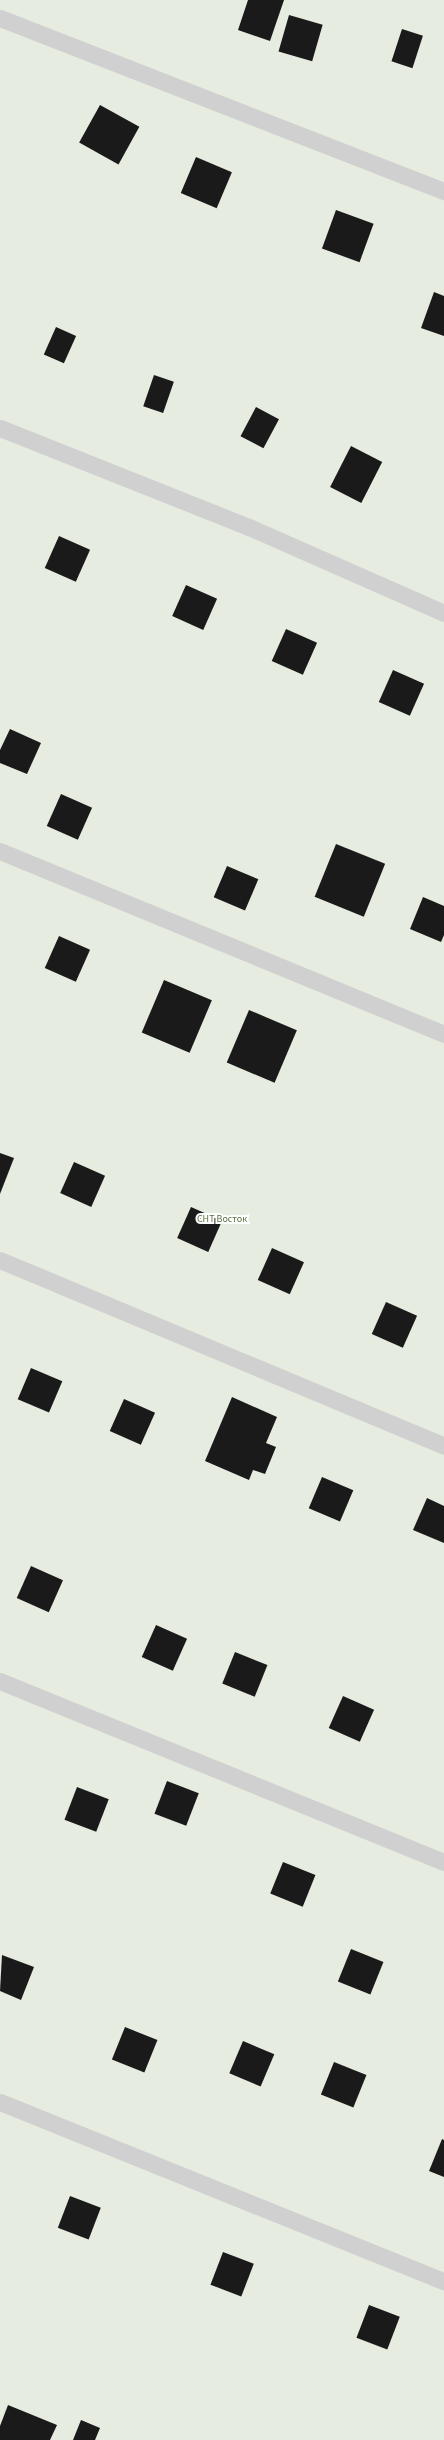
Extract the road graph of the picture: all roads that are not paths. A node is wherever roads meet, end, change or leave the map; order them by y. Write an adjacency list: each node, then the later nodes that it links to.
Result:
1 (0, 18): 2 (lane)
2 (444, 191)
3 (0, 428): 4 (lane)
4 (444, 613)
5 (0, 851): 6 (lane)
6 (444, 1034)
7 (0, 1260): 8 (lane)
8 (444, 1446)
9 (0, 1681): 10 (lane)
10 (444, 1862)
11 (0, 2102): 12 (lane)
12 (444, 2281)

